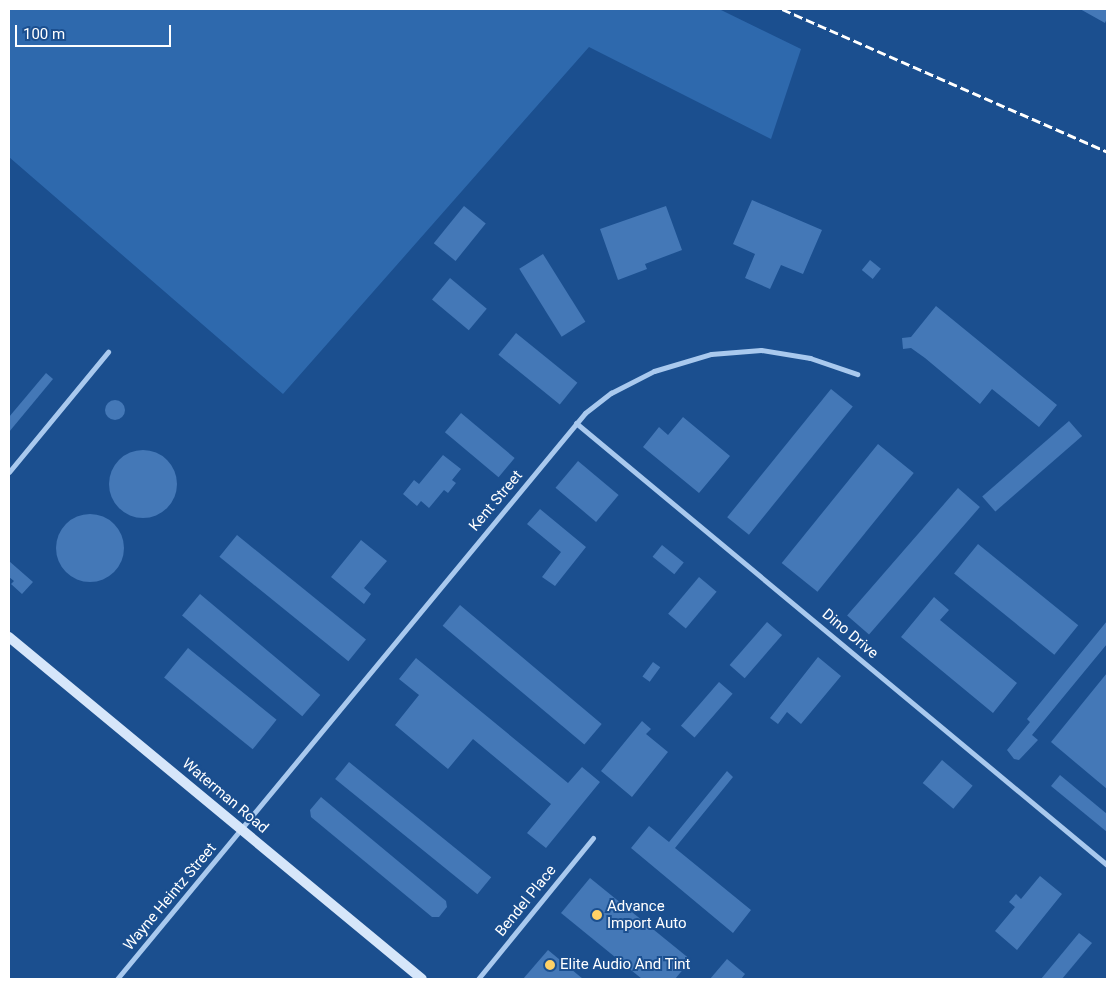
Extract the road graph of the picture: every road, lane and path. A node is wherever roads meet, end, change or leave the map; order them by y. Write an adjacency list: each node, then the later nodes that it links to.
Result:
1 (108, 352): 4 (street)
2 (857, 374): 3 (street, Kent Street)
3 (576, 423): 6 (street, Kent Street); 8 (street, Dino Drive)
4 (9, 472)
5 (9, 637): 6 (main road, Waterman Road)
6 (243, 830): 9 (street, Wayne Heintz Street); 10 (main road, Waterman Road)
7 (593, 838): 11 (street, Bendel Place)
8 (1107, 865)
9 (117, 979)
10 (422, 979)
11 (478, 979)

